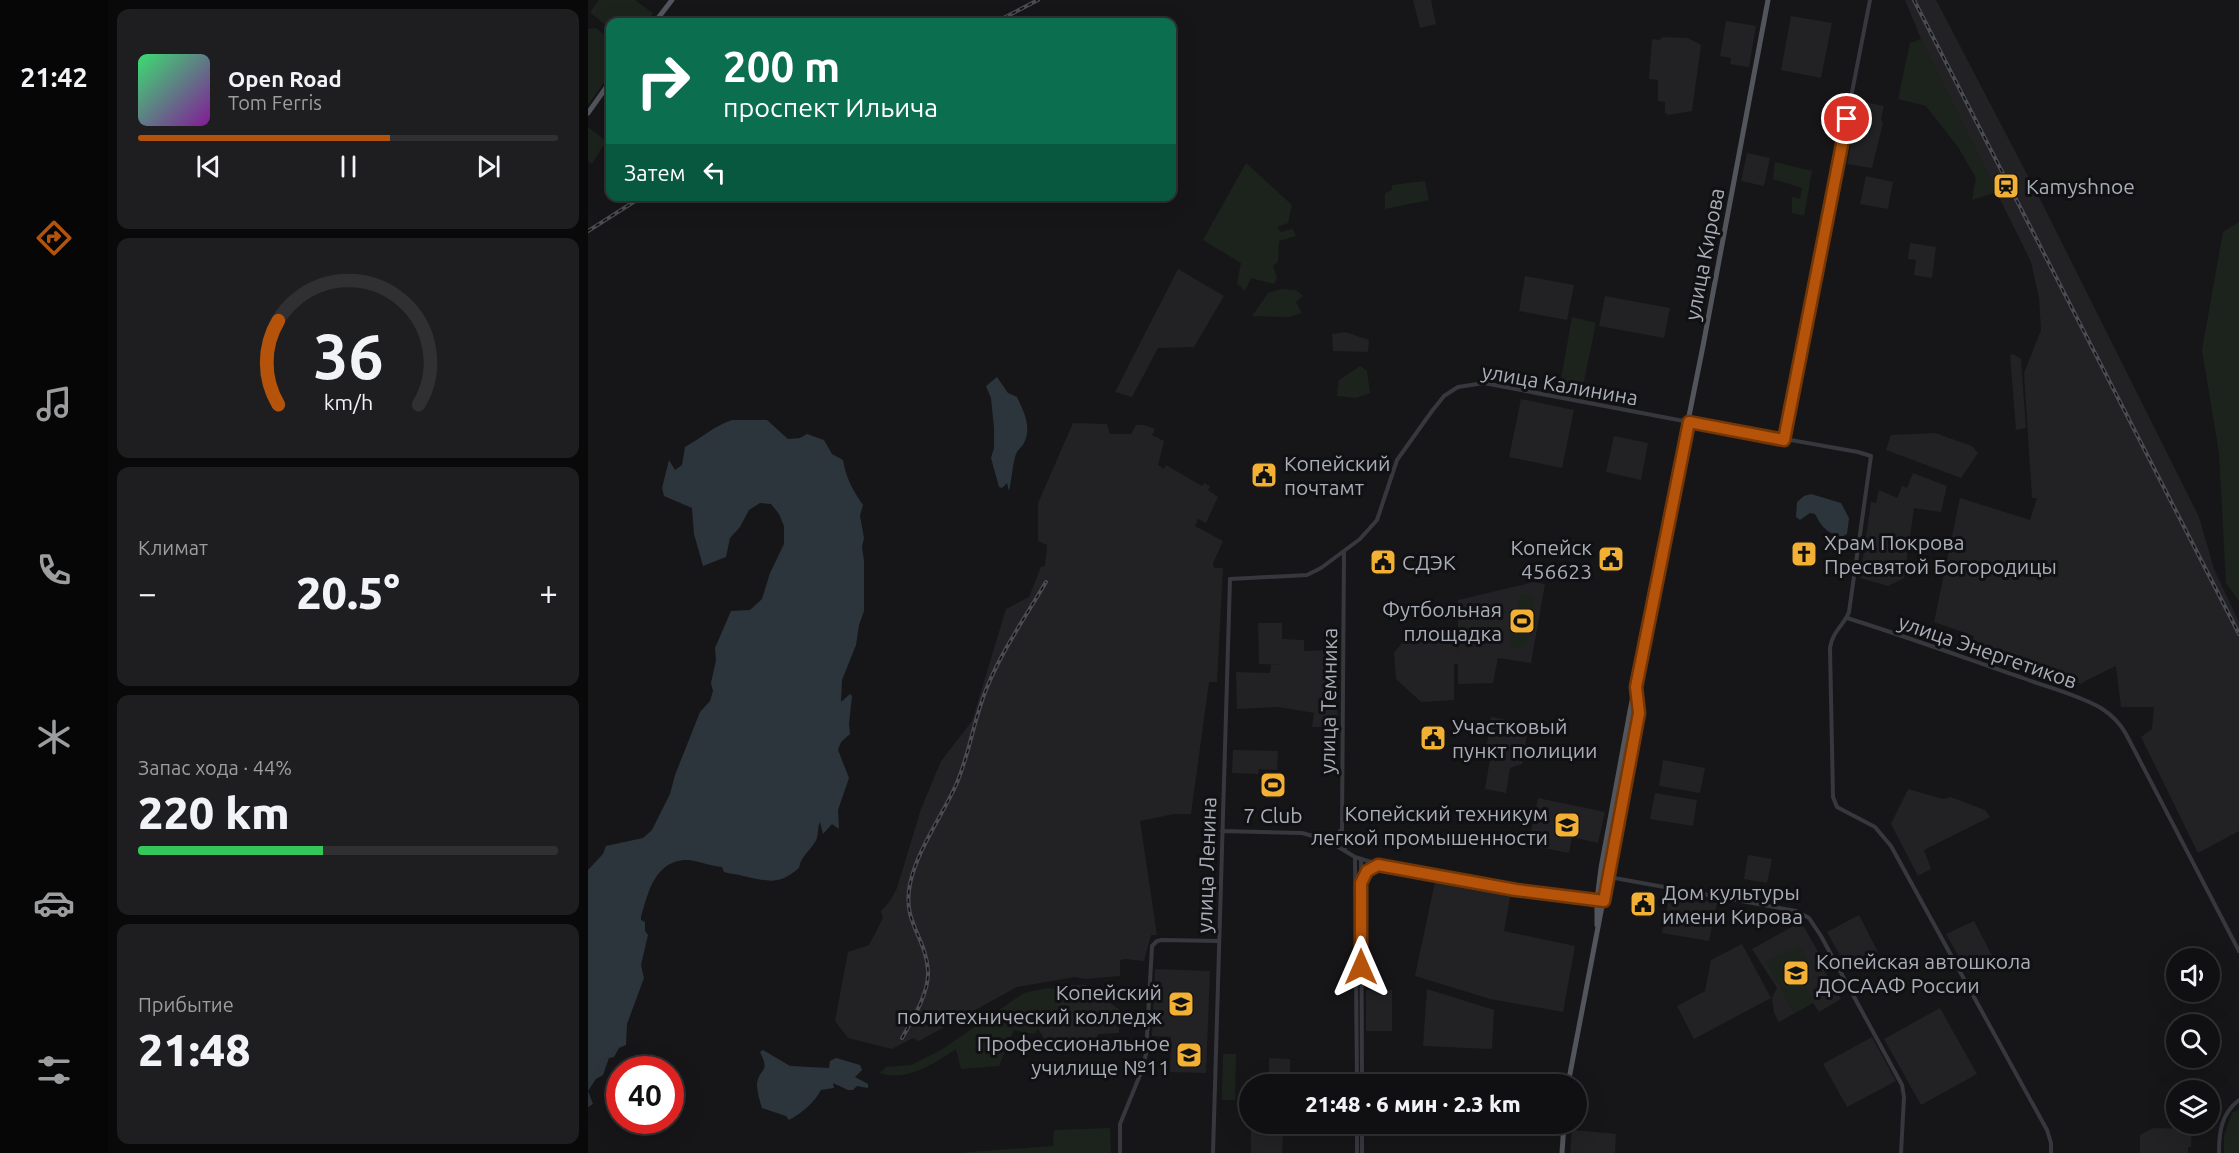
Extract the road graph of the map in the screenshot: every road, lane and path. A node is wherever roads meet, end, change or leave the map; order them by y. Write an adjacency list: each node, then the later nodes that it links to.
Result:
1 (672, 0): 4 (main road)
2 (1768, 0): 7 (main road, улица Кирова)
3 (1870, 0): 8 (street)
4 (658, 18)
5 (606, 88): 6 (main road)
6 (588, 113)
7 (1689, 422): 8 (street, улица Калинина); 9 (street, улица Калинина); 12 (main road, улица Кирова)
8 (1784, 440): 11 (street, улица Калинина)
9 (1344, 552): 10 (street, улица Калинина); 17 (street, улица Темника)
10 (1230, 579): 18 (street, улица Ленина)
11 (1847, 618): 31 (street, улица Энергетиков); 46 (street)
12 (1636, 687): 13 (main road, улица Кирова); 14 (main road)
13 (1617, 783): 14 (main road); 15 (main road, улица Кирова)
14 (1626, 785): 16 (main road)
15 (1611, 813): 16 (main road); 24 (main road, улица Кирова)
16 (1620, 814): 25 (main road)
17 (1342, 829): 19 (street); 20 (street, улица Темника)
18 (1222, 831): 19 (street); 30 (street, улица Ленина)
19 (1327, 840): 20 (street)
20 (1345, 850): 21 (street)
21 (1355, 857): 22 (street); 32 (street)
22 (1361, 860): 23 (street); 26 (street)
23 (1378, 865): 26 (street); 27 (street)
24 (1600, 876): 25 (main road); 27 (main road, улица Кирова)
25 (1609, 877): 28 (main road); 45 (street)
26 (1361, 883): 32 (street)
27 (1597, 900): 28 (main road); 29 (main road, улица Кирова)
28 (1604, 901): 29 (main road)
29 (1598, 925): 35 (main road)
30 (1218, 941): 40 (street); 41 (street, улица Ленина)
31 (2239, 951)
32 (1359, 1031): 33 (street); 34 (street)
33 (1357, 1074)
34 (1361, 1074)
35 (1570, 1074)
36 (2239, 1100): 47 (street)
37 (1357, 1134): 42 (street)
38 (1362, 1134): 43 (street)
39 (1563, 1134): 44 (main road)
40 (1120, 1153)
41 (1213, 1153)
42 (1357, 1153)
43 (1362, 1153)
44 (1562, 1153)
45 (1901, 1153)
46 (2051, 1153)
47 (2219, 1153)

